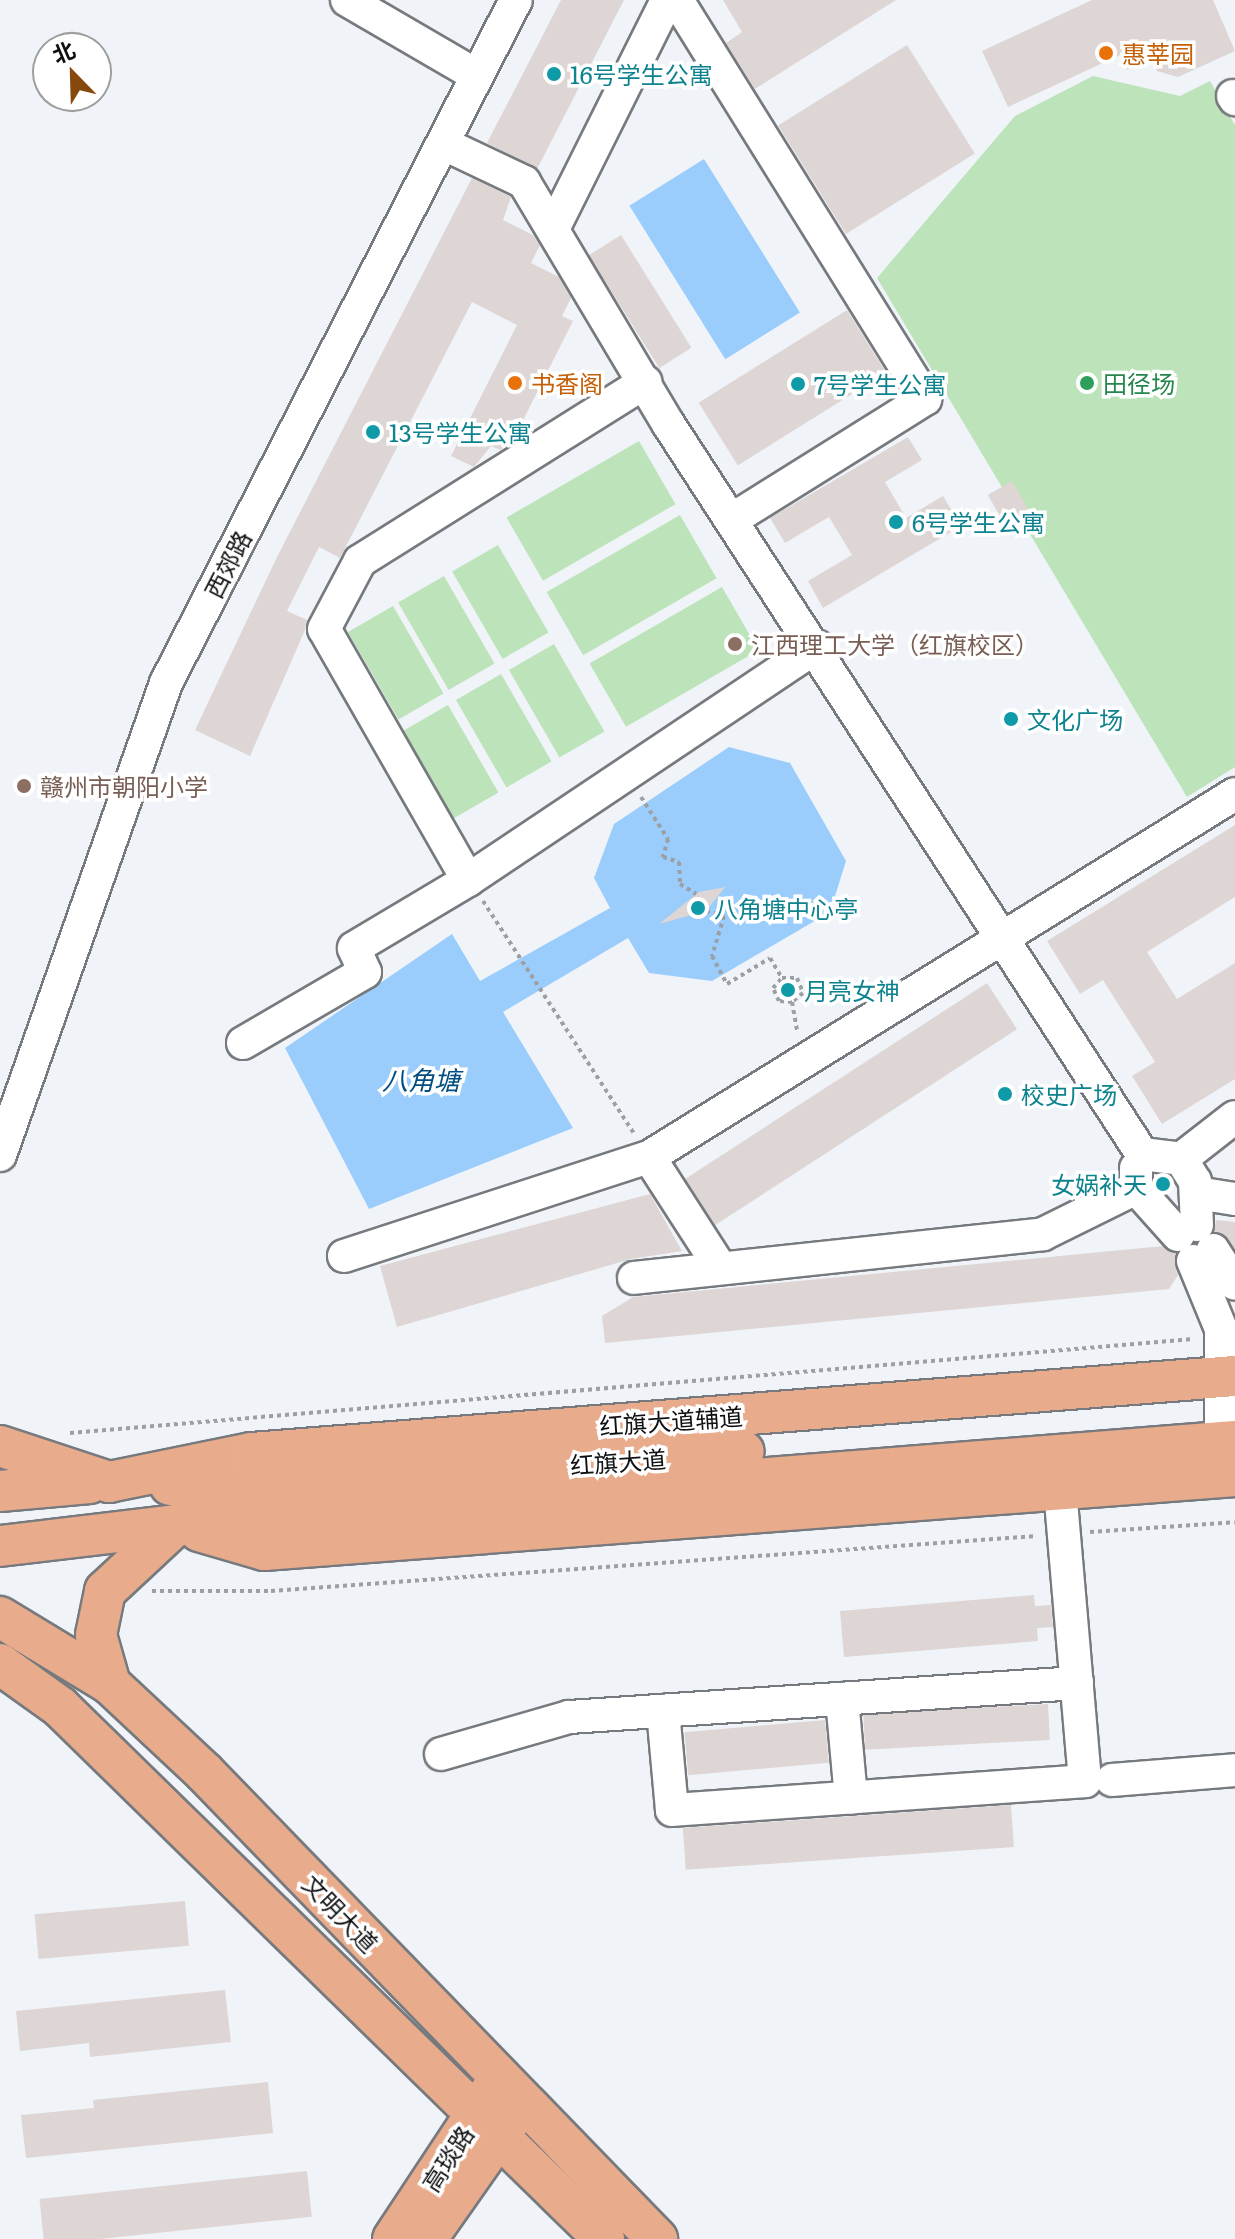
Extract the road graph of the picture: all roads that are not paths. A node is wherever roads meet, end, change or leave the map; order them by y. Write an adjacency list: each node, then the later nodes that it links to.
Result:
1 (347, 0): 5 (street)
2 (516, 0): 5 (street, 西郊路)
3 (667, 0): 7 (street)
4 (677, 0): 9 (street)
5 (476, 75): 6 (street, 西郊路)
6 (444, 144): 7 (street); 17 (street, 西郊路)
7 (554, 227): 8 (street)
8 (645, 382): 9 (street); 12 (street)
9 (733, 519): 10 (street)
10 (817, 646): 12 (street); 13 (street)
11 (1235, 794): 13 (street)
12 (468, 880): 14 (street)
13 (1004, 936): 16 (street); 18 (street)
14 (243, 1043)
15 (1235, 1117): 19 (street)
16 (1142, 1154): 19 (street); 20 (street)
17 (0, 1155)
18 (649, 1157): 24 (street); 25 (street)
19 (1181, 1159): 21 (street)
20 (1136, 1188): 23 (street); 25 (street)
21 (1197, 1193): 22 (street); 23 (street)
22 (1235, 1199)
23 (1195, 1243): 27 (street); 28 (street)
24 (344, 1256)
25 (720, 1267): 26 (street)
26 (634, 1278)
27 (1235, 1284)
28 (1228, 1420): 30 (main road, 红旗大道); 31 (main road, 红旗大道)
29 (0, 1446): 31 (main road)
30 (1059, 1472): 33 (main road, 红旗大道); 37 (street)
31 (109, 1482): 32 (main road, 红旗大道)
32 (0, 1491)
33 (176, 1525): 34 (main road, 红旗大道); 38 (main road)
34 (0, 1546)
35 (0, 1617): 38 (main road, 文明大道)
36 (0, 1664): 46 (main road, 文明大道)
37 (1077, 1683): 39 (street); 44 (street)
38 (110, 1684): 45 (main road, 文明大道)
39 (842, 1699): 40 (street); 44 (street)
40 (663, 1711): 41 (street); 44 (street)
41 (441, 1754)
42 (1235, 1770): 43 (street)
43 (1112, 1780)
44 (851, 1798)
45 (512, 2089): 46 (main road, 高琰路); 50 (main road, 文明大道)
46 (487, 2125): 47 (main road, 高琰路); 48 (main road, 高琰路); 49 (main road, 文明大道)
47 (393, 2239)
48 (426, 2239)
49 (604, 2239)
50 (657, 2239)

